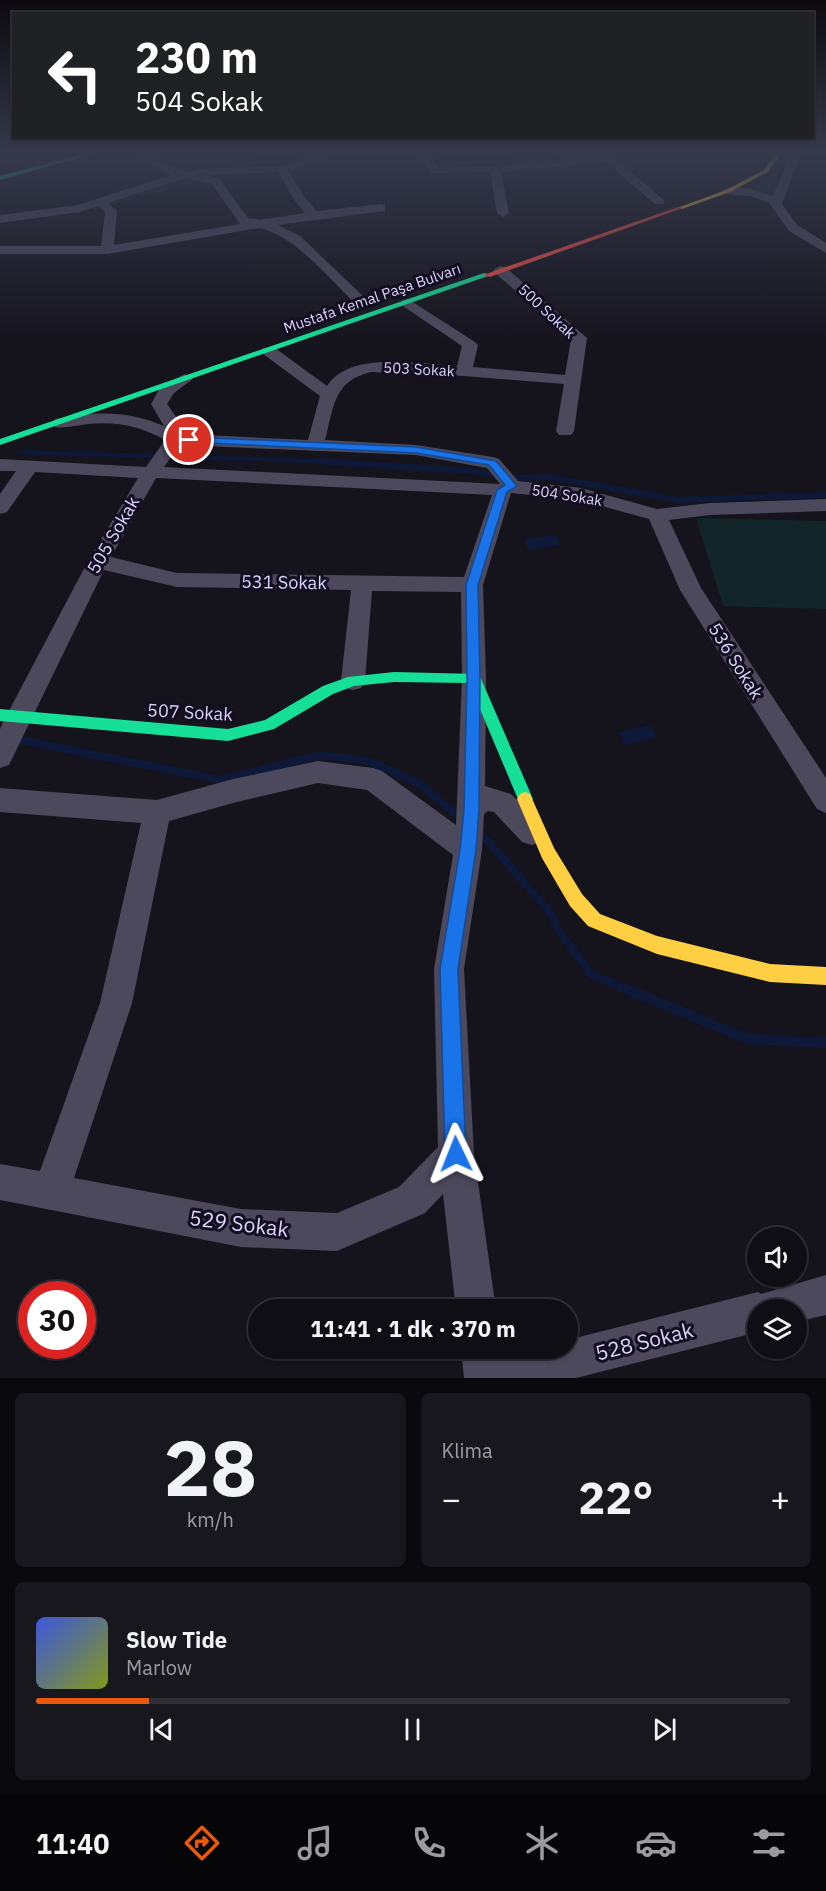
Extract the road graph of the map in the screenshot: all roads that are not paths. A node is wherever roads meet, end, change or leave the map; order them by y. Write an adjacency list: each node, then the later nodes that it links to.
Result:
1 (110, 218): 11 (street)
2 (242, 218): 7 (street)
3 (296, 218): 7 (street)
4 (649, 218): 12 (main road, Mustafa Kemal Paşa Bulvarı)
5 (786, 218): 8 (street)
6 (794, 218): 8 (street)
7 (259, 225): 11 (street); 13 (street)
8 (793, 228): 9 (street)
9 (826, 249)
10 (0, 250): 11 (street)
11 (107, 250)
12 (500, 270): 14 (main road, Mustafa Kemal Paşa Bulvarı); 19 (street, 500 Sokak)
13 (366, 298): 15 (main road, Mustafa Kemal Paşa Bulvarı)
14 (408, 303): 16 (main road, Mustafa Kemal Paşa Bulvarı); 17 (street)
15 (341, 306)
16 (269, 351): 18 (main road, Mustafa Kemal Paşa Bulvarı); 20 (street)
17 (465, 371): 19 (street, 503 Sokak); 20 (street, 503 Sokak)
18 (185, 380): 21 (main road, Mustafa Kemal Paşa Bulvarı); 23 (street)
19 (572, 380): 22 (street, 500 Sokak)
20 (329, 395): 25 (street, 503 Sokak)
21 (47, 426): 23 (street); 24 (main road, Mustafa Kemal Paşa Bulvarı)
22 (565, 431)
23 (175, 438): 25 (street, 504 Sokak); 28 (street, 505 Sokak)
24 (0, 442)
25 (315, 446): 29 (street, 504 Sokak)
26 (0, 465): 27 (street)
27 (29, 467): 28 (street); 31 (street)
28 (150, 471): 29 (street); 33 (street, 505 Sokak)
29 (507, 488): 32 (street, 504 Sokak); 35 (street)
30 (826, 505): 32 (street, 504 Sokak)
31 (0, 508)
32 (657, 515): 41 (street, 536 Sokak)
33 (98, 561): 34 (street, 531 Sokak); 38 (street, 505 Sokak)
34 (362, 583): 35 (street, 531 Sokak); 37 (street)
35 (472, 585): 36 (street)
36 (474, 678): 37 (main road, 507 Sokak); 42 (street); 45 (main road)
37 (353, 681): 38 (main road, 507 Sokak)
38 (9, 716): 39 (street, 505 Sokak)
39 (0, 757)
40 (0, 800): 43 (street)
41 (826, 801)
42 (471, 809): 44 (street); 45 (street)
43 (157, 813): 44 (street); 49 (street)
44 (468, 850): 47 (street)
45 (548, 852): 46 (main road)
46 (826, 976)
47 (456, 1154): 49 (street, 529 Sokak); 51 (street)
48 (0, 1182): 49 (street, 529 Sokak)
49 (51, 1192)
50 (826, 1295): 52 (street)
51 (475, 1299)
52 (807, 1300)
53 (747, 1315): 56 (street, 528 Sokak)
54 (483, 1359): 55 (street)
55 (485, 1378)
56 (495, 1378)

